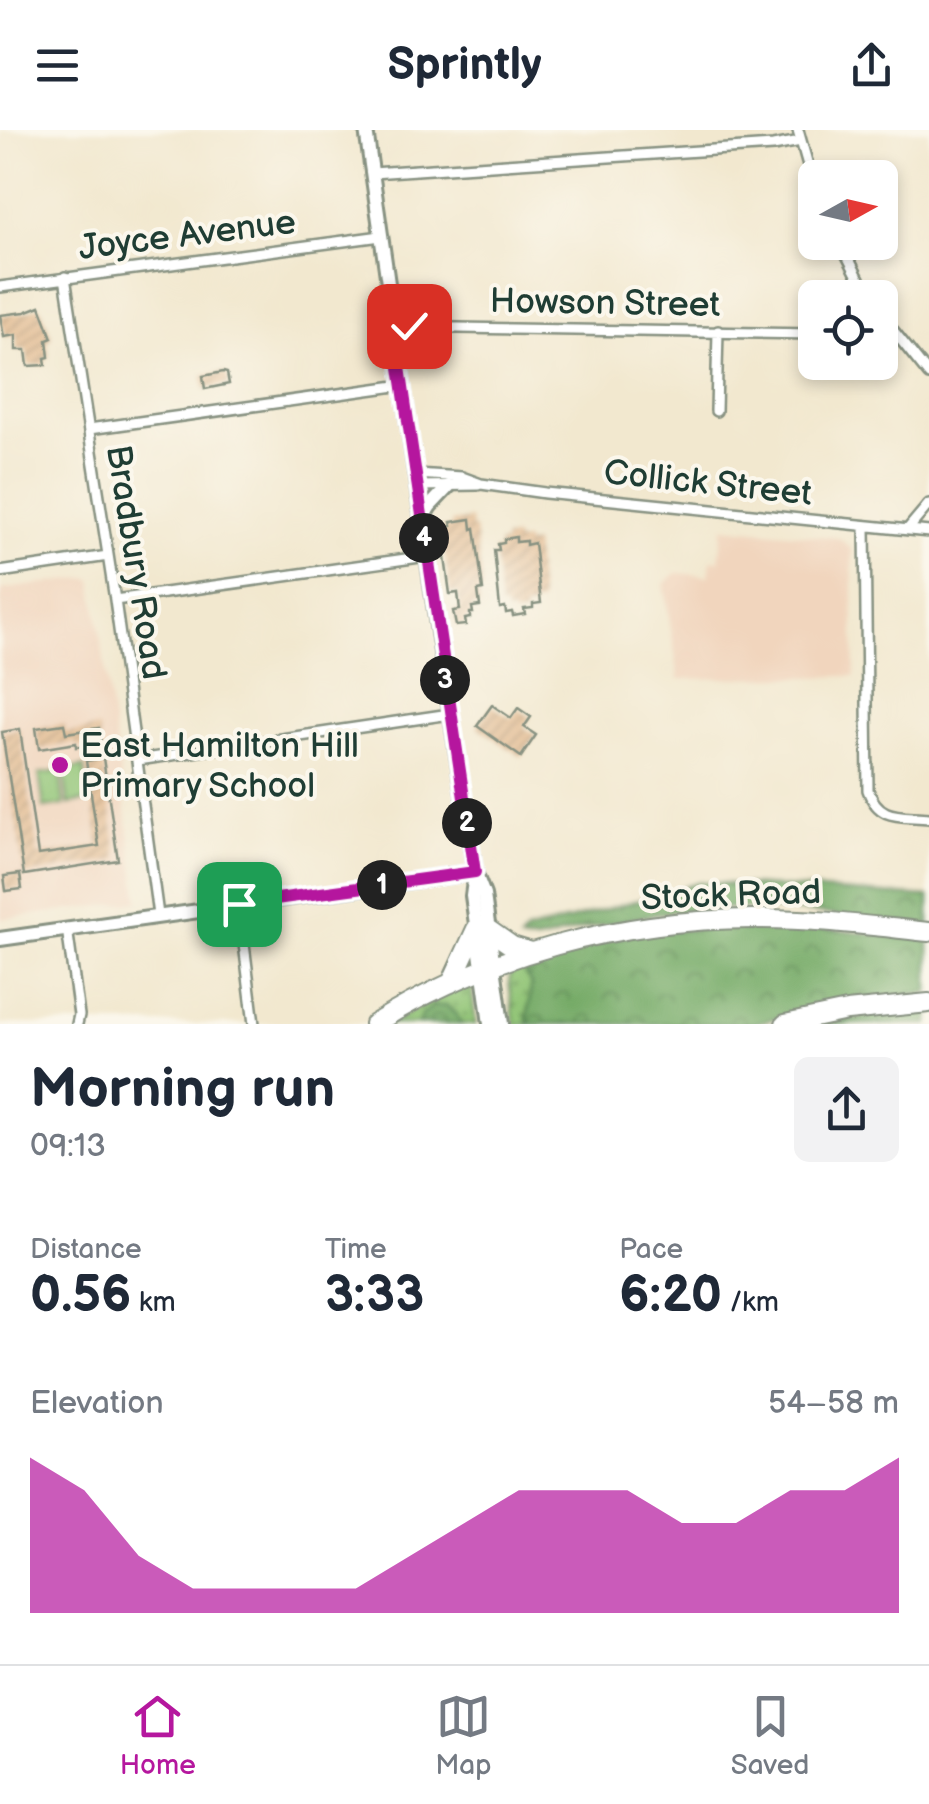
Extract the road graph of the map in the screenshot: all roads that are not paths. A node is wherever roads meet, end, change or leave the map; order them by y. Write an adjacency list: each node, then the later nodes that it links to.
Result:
1 (366, 130): 4 (main road)
2 (799, 135): 3 (street); 4 (street)
3 (806, 160)
4 (372, 173): 5 (main road)
5 (381, 236): 6 (street, Joyce Avenue); 8 (main road)
6 (66, 277): 7 (street, Joyce Avenue); 15 (street, Bradbury Road)
7 (0, 288)
8 (394, 327): 9 (street, Howson Street); 13 (main road)
9 (718, 332): 10 (street, Howson Street); 14 (street)
10 (798, 334)
11 (898, 339): 12 (street)
12 (929, 375)
13 (403, 385): 15 (street); 16 (main road)
14 (716, 411)
15 (89, 429): 24 (street, Bradbury Road)
16 (417, 480): 17 (street, Collick Street); 18 (street, Collick Street); 20 (main road)
17 (481, 484): 18 (street, Collick Street); 21 (street, Collick Street)
18 (449, 486): 20 (main road)
19 (929, 504): 22 (street)
20 (422, 520): 25 (main road)
21 (865, 526): 22 (street, Collick Street); 30 (street)
22 (908, 529): 23 (street, Collick Street)
23 (929, 532)
24 (108, 556): 26 (street); 27 (street, Bradbury Road)
25 (427, 556): 27 (street); 28 (main road)
26 (0, 572)
27 (115, 600): 29 (street, Bradbury Road)
28 (450, 714): 29 (street); 31 (main road)
29 (138, 760): 33 (street, Bradbury Road)
30 (929, 818)
31 (475, 872): 32 (main road); 35 (main road)
32 (239, 904): 33 (main road); 43 (street)
33 (158, 915): 34 (main road)
34 (67, 928): 37 (main road); 42 (street)
35 (483, 930): 38 (highway); 39 (main road); 40 (highway)
36 (929, 932): 38 (highway, Stock Road)
37 (0, 939)
38 (532, 952): 39 (highway, Stock Road)
39 (488, 968): 40 (highway, Stock Road); 45 (main road); 46 (main road)
40 (451, 983): 44 (highway, Stock Road)
41 (929, 1003): 47 (highway)
42 (77, 1024)
43 (254, 1024)
44 (374, 1024)
45 (490, 1024)
46 (502, 1024)
47 (785, 1024)

